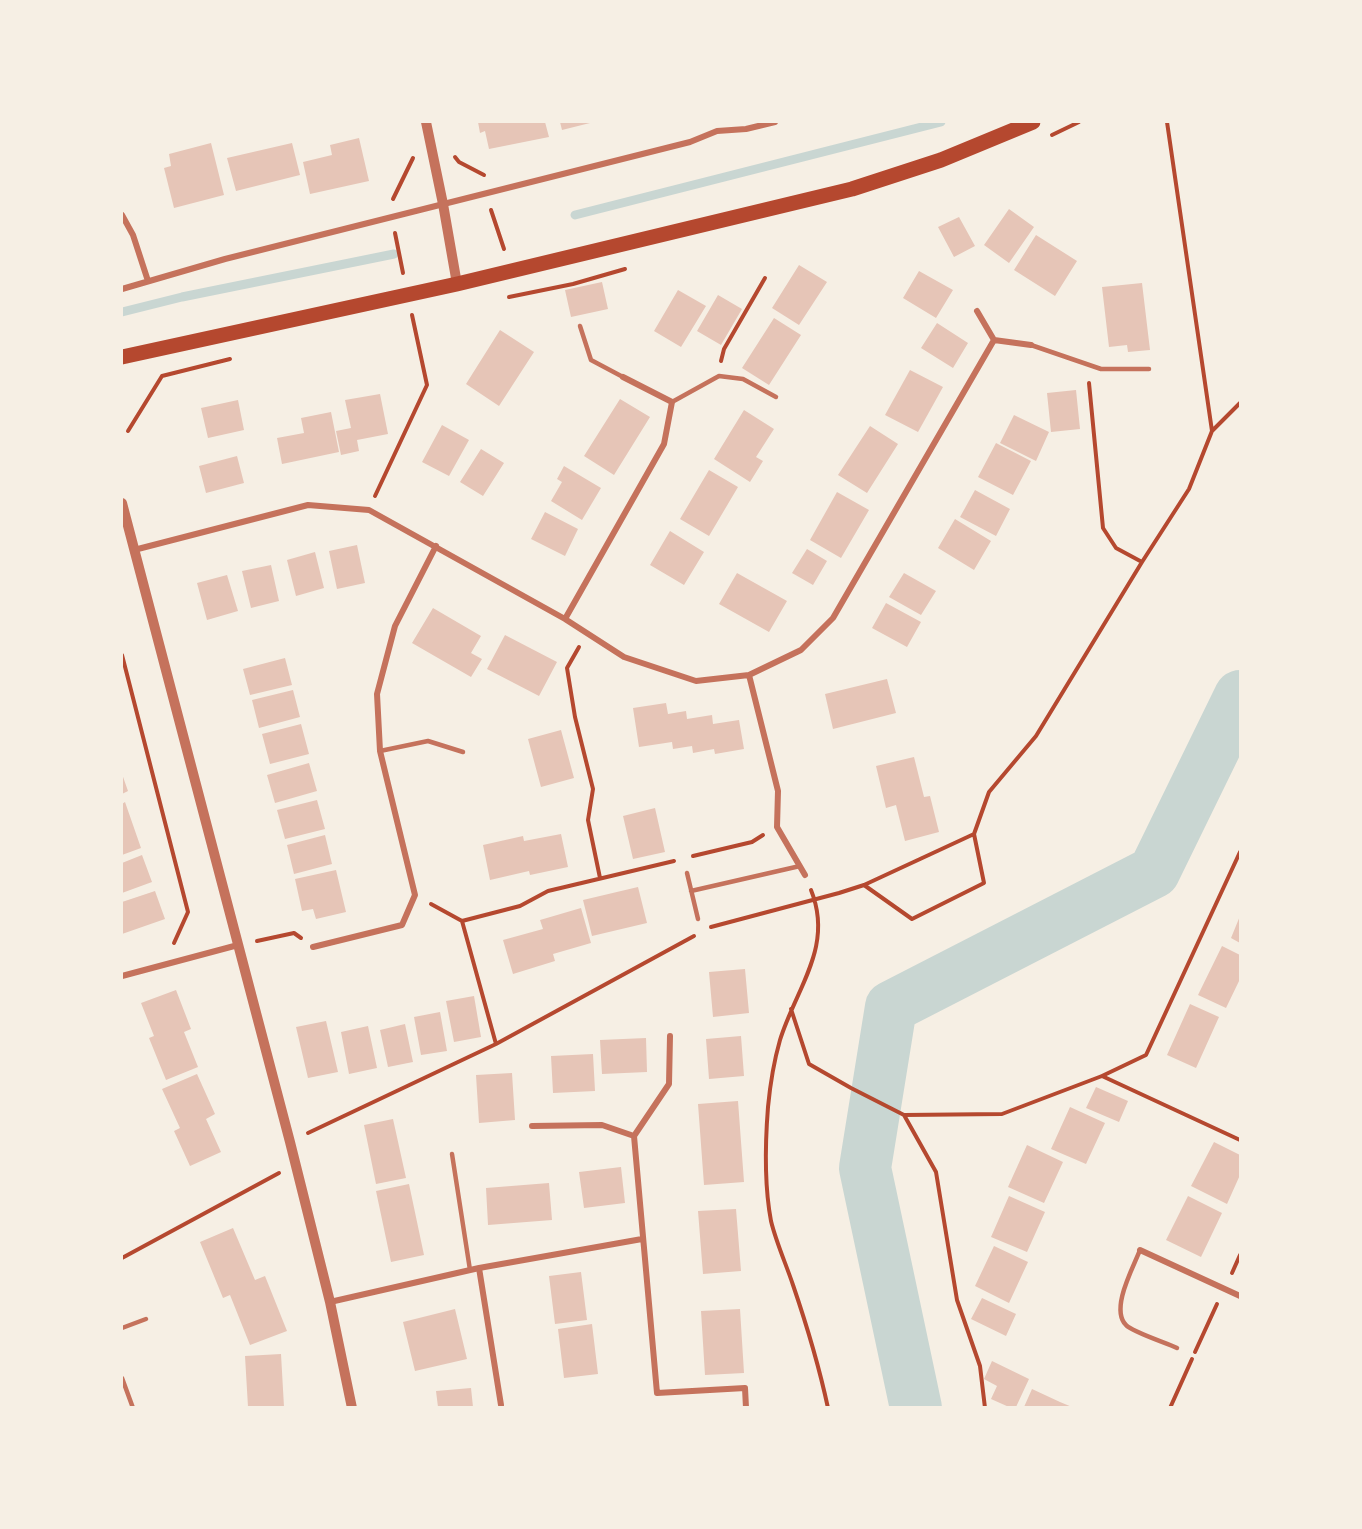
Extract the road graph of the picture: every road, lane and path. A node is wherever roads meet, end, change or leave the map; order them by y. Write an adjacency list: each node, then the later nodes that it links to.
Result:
1 (426, 122): 8 (street)
2 (775, 122): 8 (street)
3 (1033, 122): 15 (main road)
4 (1167, 122): 30 (path)
5 (418, 149): 9 (path)
6 (452, 153): 7 (path)
7 (484, 175)
8 (443, 204): 14 (street); 15 (street)
9 (390, 205)
10 (122, 215): 14 (street)
11 (395, 233): 12 (path)
12 (404, 278)
13 (765, 279): 26 (path)
14 (148, 281): 16 (street)
15 (456, 284): 22 (main road)
16 (122, 289)
17 (977, 311): 20 (street)
18 (412, 317): 32 (path)
19 (580, 326): 25 (lane)
20 (994, 340): 21 (street); 39 (street)
21 (1031, 345): 23 (lane)
22 (122, 357)
23 (1088, 364): 24 (lane); 35 (path)
24 (1149, 369)
25 (623, 376): 28 (street)
26 (719, 376): 27 (lane); 28 (lane)
27 (776, 397)
28 (672, 402): 36 (street)
29 (1240, 403): 30 (path)
30 (1212, 431): 35 (path)
31 (122, 503): 34 (street)
32 (369, 510): 33 (street); 34 (street)
33 (436, 546): 36 (street); 40 (street)
34 (134, 550): 57 (street)
35 (1142, 562): 43 (path)
36 (565, 619): 37 (street)
37 (587, 634): 39 (street); 48 (path)
38 (122, 655): 59 (path)
39 (749, 675): 42 (street)
40 (380, 750): 41 (lane); 51 (street)
41 (463, 752)
42 (777, 827): 45 (street); 48 (path)
43 (974, 834): 49 (path); 49 (path)
44 (1240, 852): 64 (path)
45 (800, 866): 47 (street); 50 (lane)
46 (687, 873): 50 (lane)
47 (805, 875): 52 (path)
48 (600, 878): 54 (path)
49 (864, 885): 52 (path)
50 (691, 891): 53 (lane)
51 (415, 895): 54 (path); 58 (street)
52 (814, 899): 55 (path); 61 (path)
53 (698, 919)
54 (462, 921): 63 (path)
55 (709, 928)
56 (699, 933): 63 (path)
57 (238, 945): 58 (path); 59 (street); 69 (street)
58 (313, 947)
59 (165, 964): 60 (street)
60 (122, 976)
61 (791, 1009): 65 (path); 89 (path)
62 (670, 1036): 67 (street)
63 (496, 1044): 69 (path)
64 (1101, 1076): 65 (path); 68 (path)
65 (904, 1115): 90 (path)
66 (532, 1126): 67 (street)
67 (634, 1136): 72 (street)
68 (1240, 1140)
69 (290, 1142): 71 (street)
70 (452, 1154): 77 (lane)
71 (296, 1164): 75 (path); 80 (street)
72 (642, 1239): 76 (street); 88 (street)
73 (1140, 1250): 78 (street); 83 (lane)
74 (1240, 1255): 78 (path)
75 (122, 1258)
76 (479, 1268): 77 (street); 85 (street)
77 (470, 1270): 80 (street)
78 (1225, 1288): 79 (street); 91 (path)
79 (1240, 1296)
80 (330, 1302): 87 (street)
81 (146, 1319): 82 (lane)
82 (122, 1328)
83 (1177, 1348)
84 (122, 1378): 86 (lane)
85 (501, 1405)
86 (134, 1407)
87 (352, 1407)
88 (746, 1407)
89 (828, 1407)
90 (985, 1407)
91 (1170, 1407)

